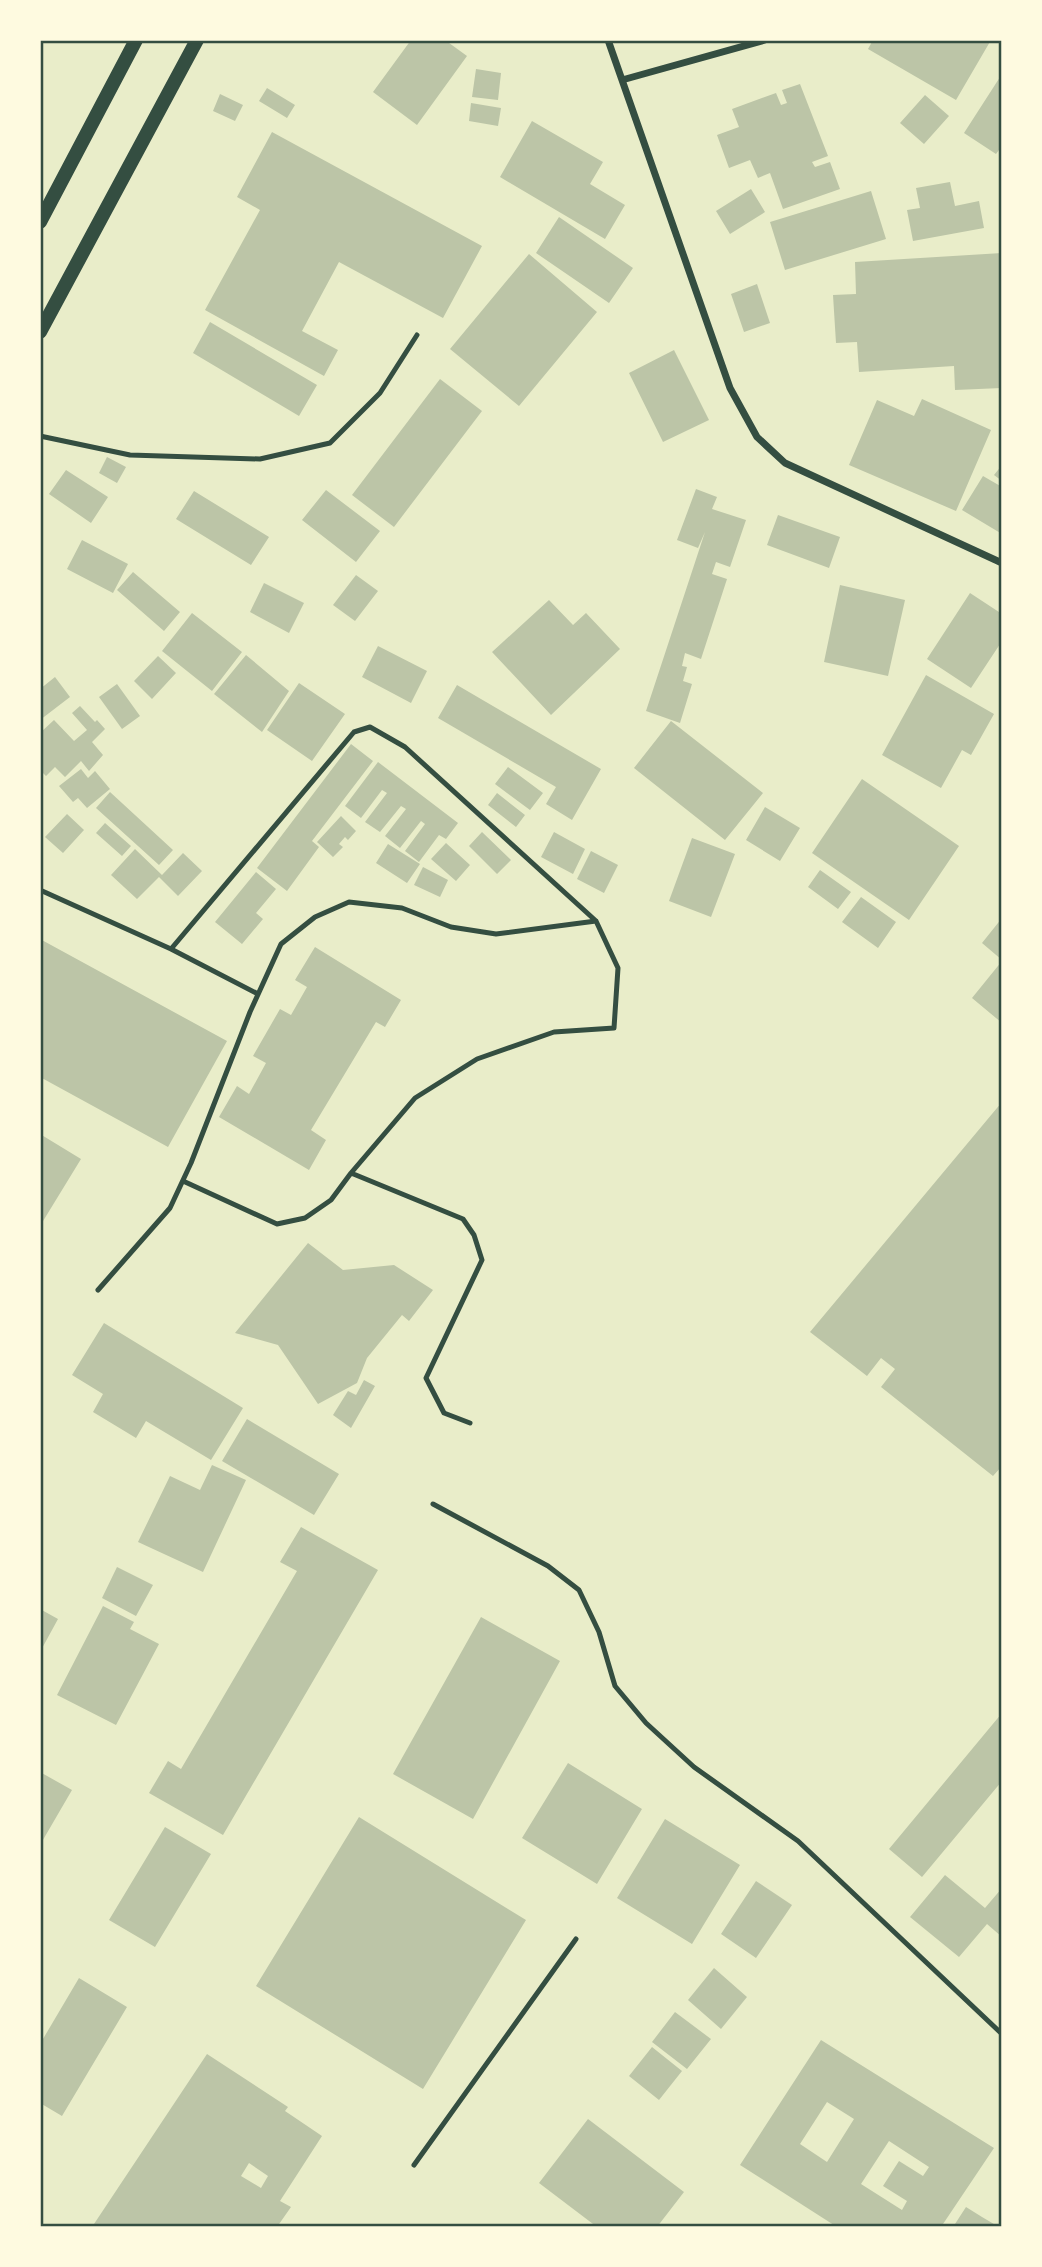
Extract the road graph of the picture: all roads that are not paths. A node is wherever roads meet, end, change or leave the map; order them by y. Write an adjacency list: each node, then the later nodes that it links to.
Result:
1 (136, 40): 6 (main road)
2 (197, 40): 7 (main road)
3 (608, 40): 5 (street)
4 (765, 40): 5 (street)
5 (622, 80): 10 (street)
6 (40, 222)
7 (40, 332)
8 (417, 335): 9 (lane)
9 (40, 436)
10 (1002, 563)
11 (40, 890): 13 (lane)
12 (596, 921): 13 (lane); 14 (lane); 15 (lane)
13 (171, 949): 14 (lane)
14 (258, 994): 16 (lane)
15 (351, 1173): 16 (lane); 18 (lane)
16 (183, 1181): 17 (lane)
17 (98, 1290)
18 (470, 1423)
19 (433, 1504): 21 (lane)
20 (576, 1939): 22 (lane)
21 (1002, 2034)
22 (414, 2165)

